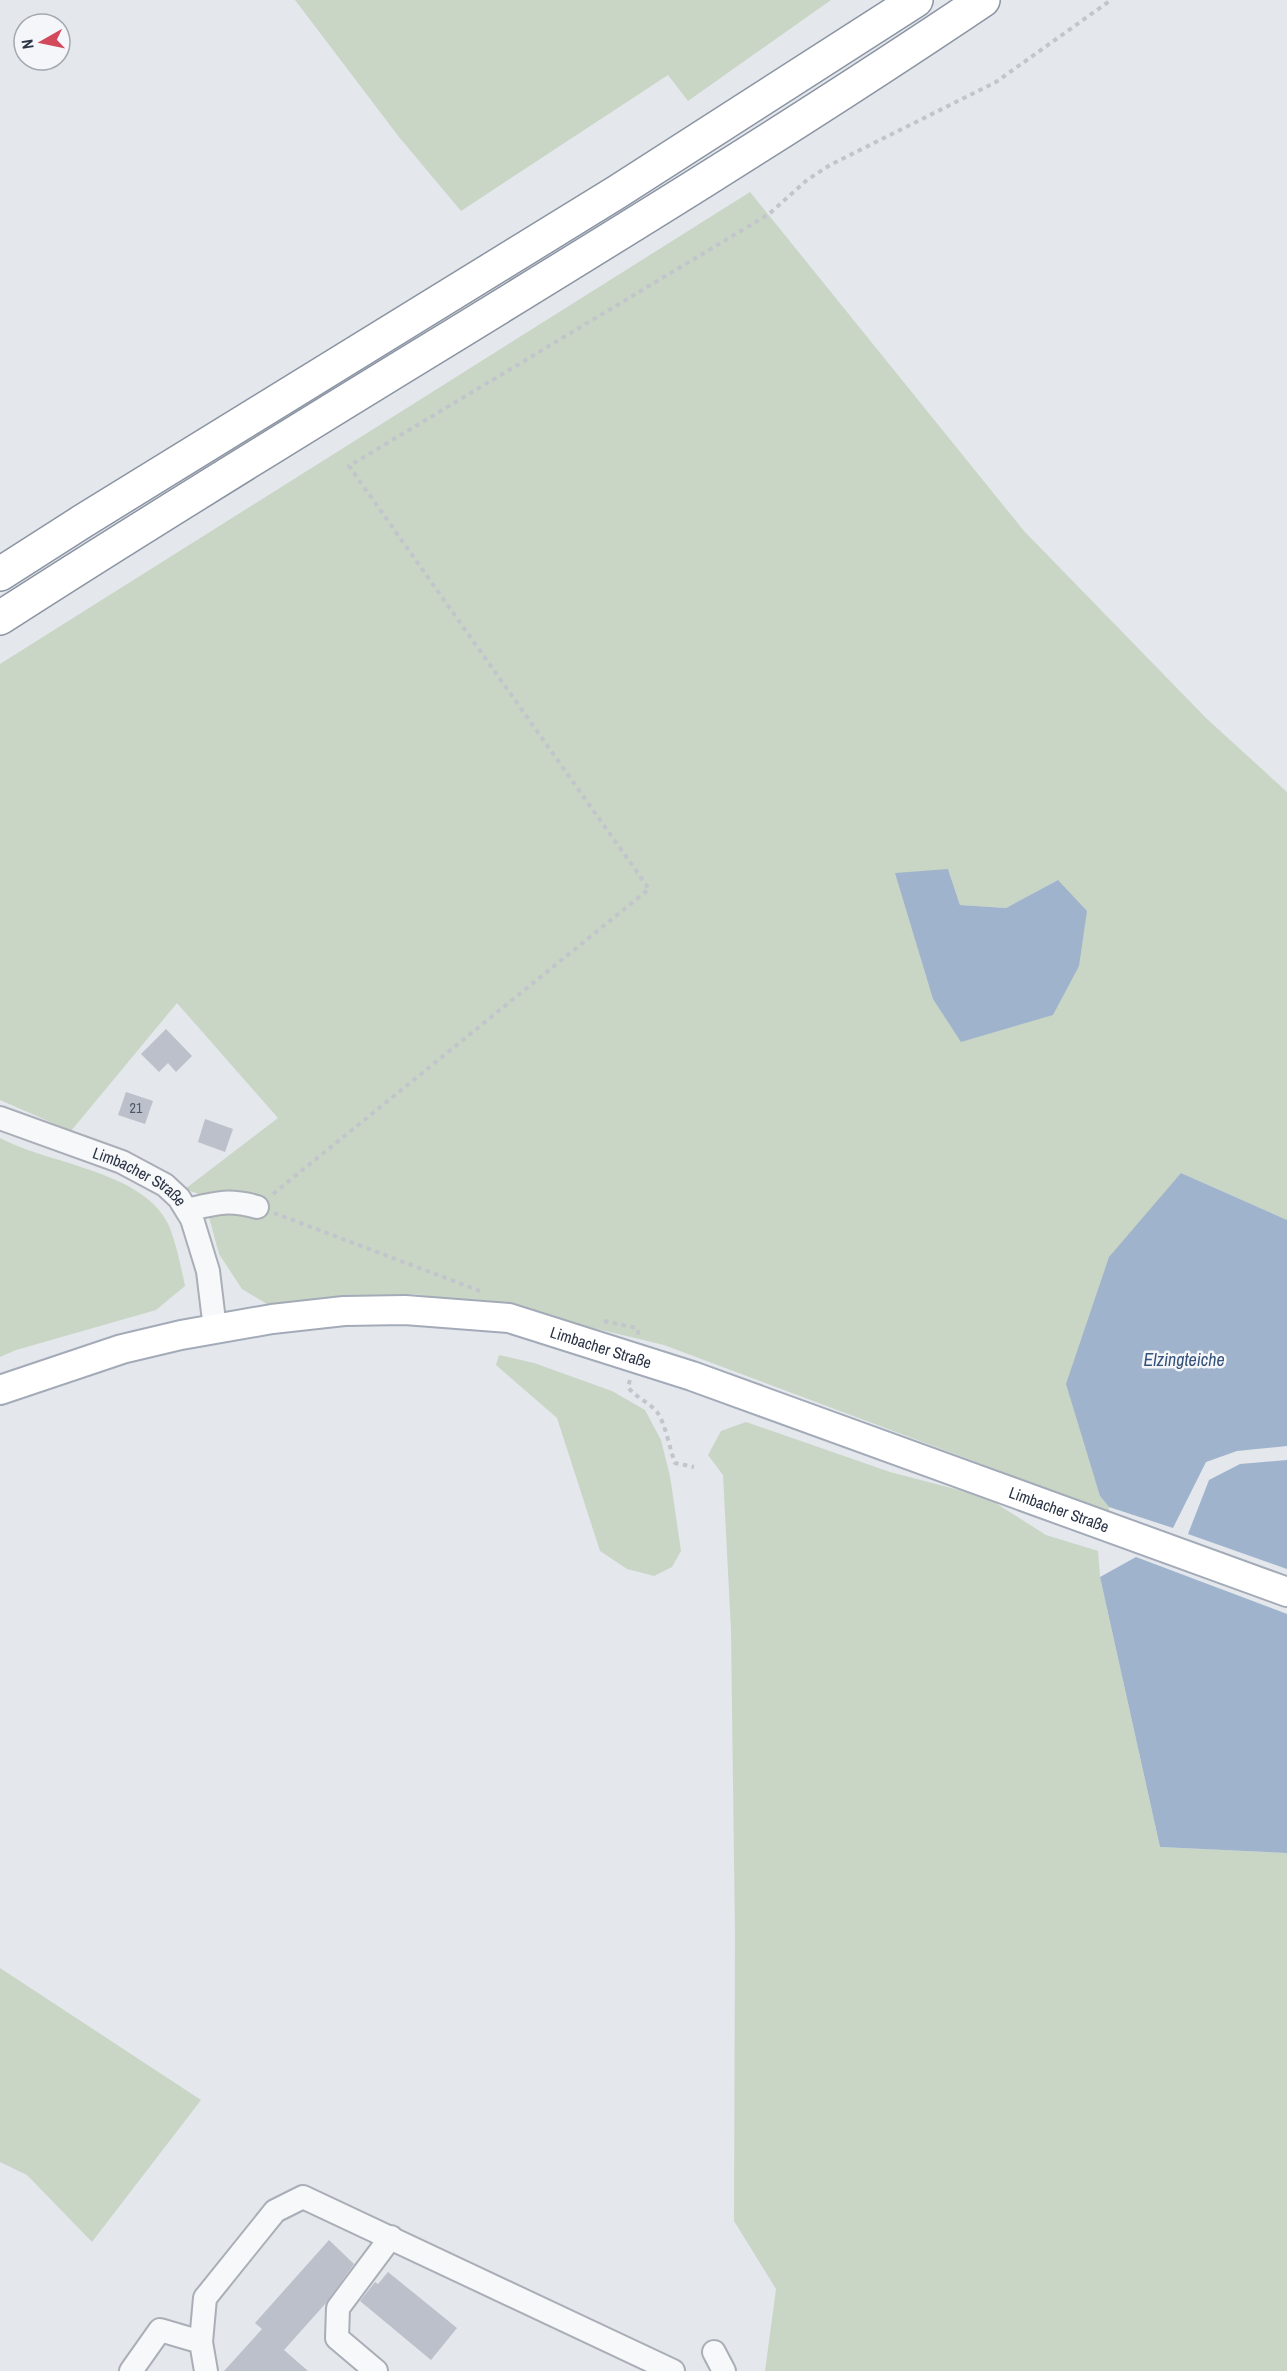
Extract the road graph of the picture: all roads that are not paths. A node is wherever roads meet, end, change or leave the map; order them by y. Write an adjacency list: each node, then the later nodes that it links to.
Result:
1 (916, 0): 3 (highway)
2 (983, 0): 4 (highway)
3 (0, 574)
4 (0, 618)
5 (0, 1118): 7 (street, Limbacher Straße)
6 (257, 1207): 7 (street)
7 (187, 1210): 8 (street, Limbacher Straße)
8 (215, 1329): 9 (main road); 10 (main road, Limbacher Straße)
9 (0, 1390)
10 (1287, 1592)
11 (391, 2237): 12 (street); 15 (street); 16 (street)
12 (201, 2342): 13 (street); 14 (street)
13 (131, 2371)
14 (206, 2371)
15 (376, 2371)
16 (673, 2371)

